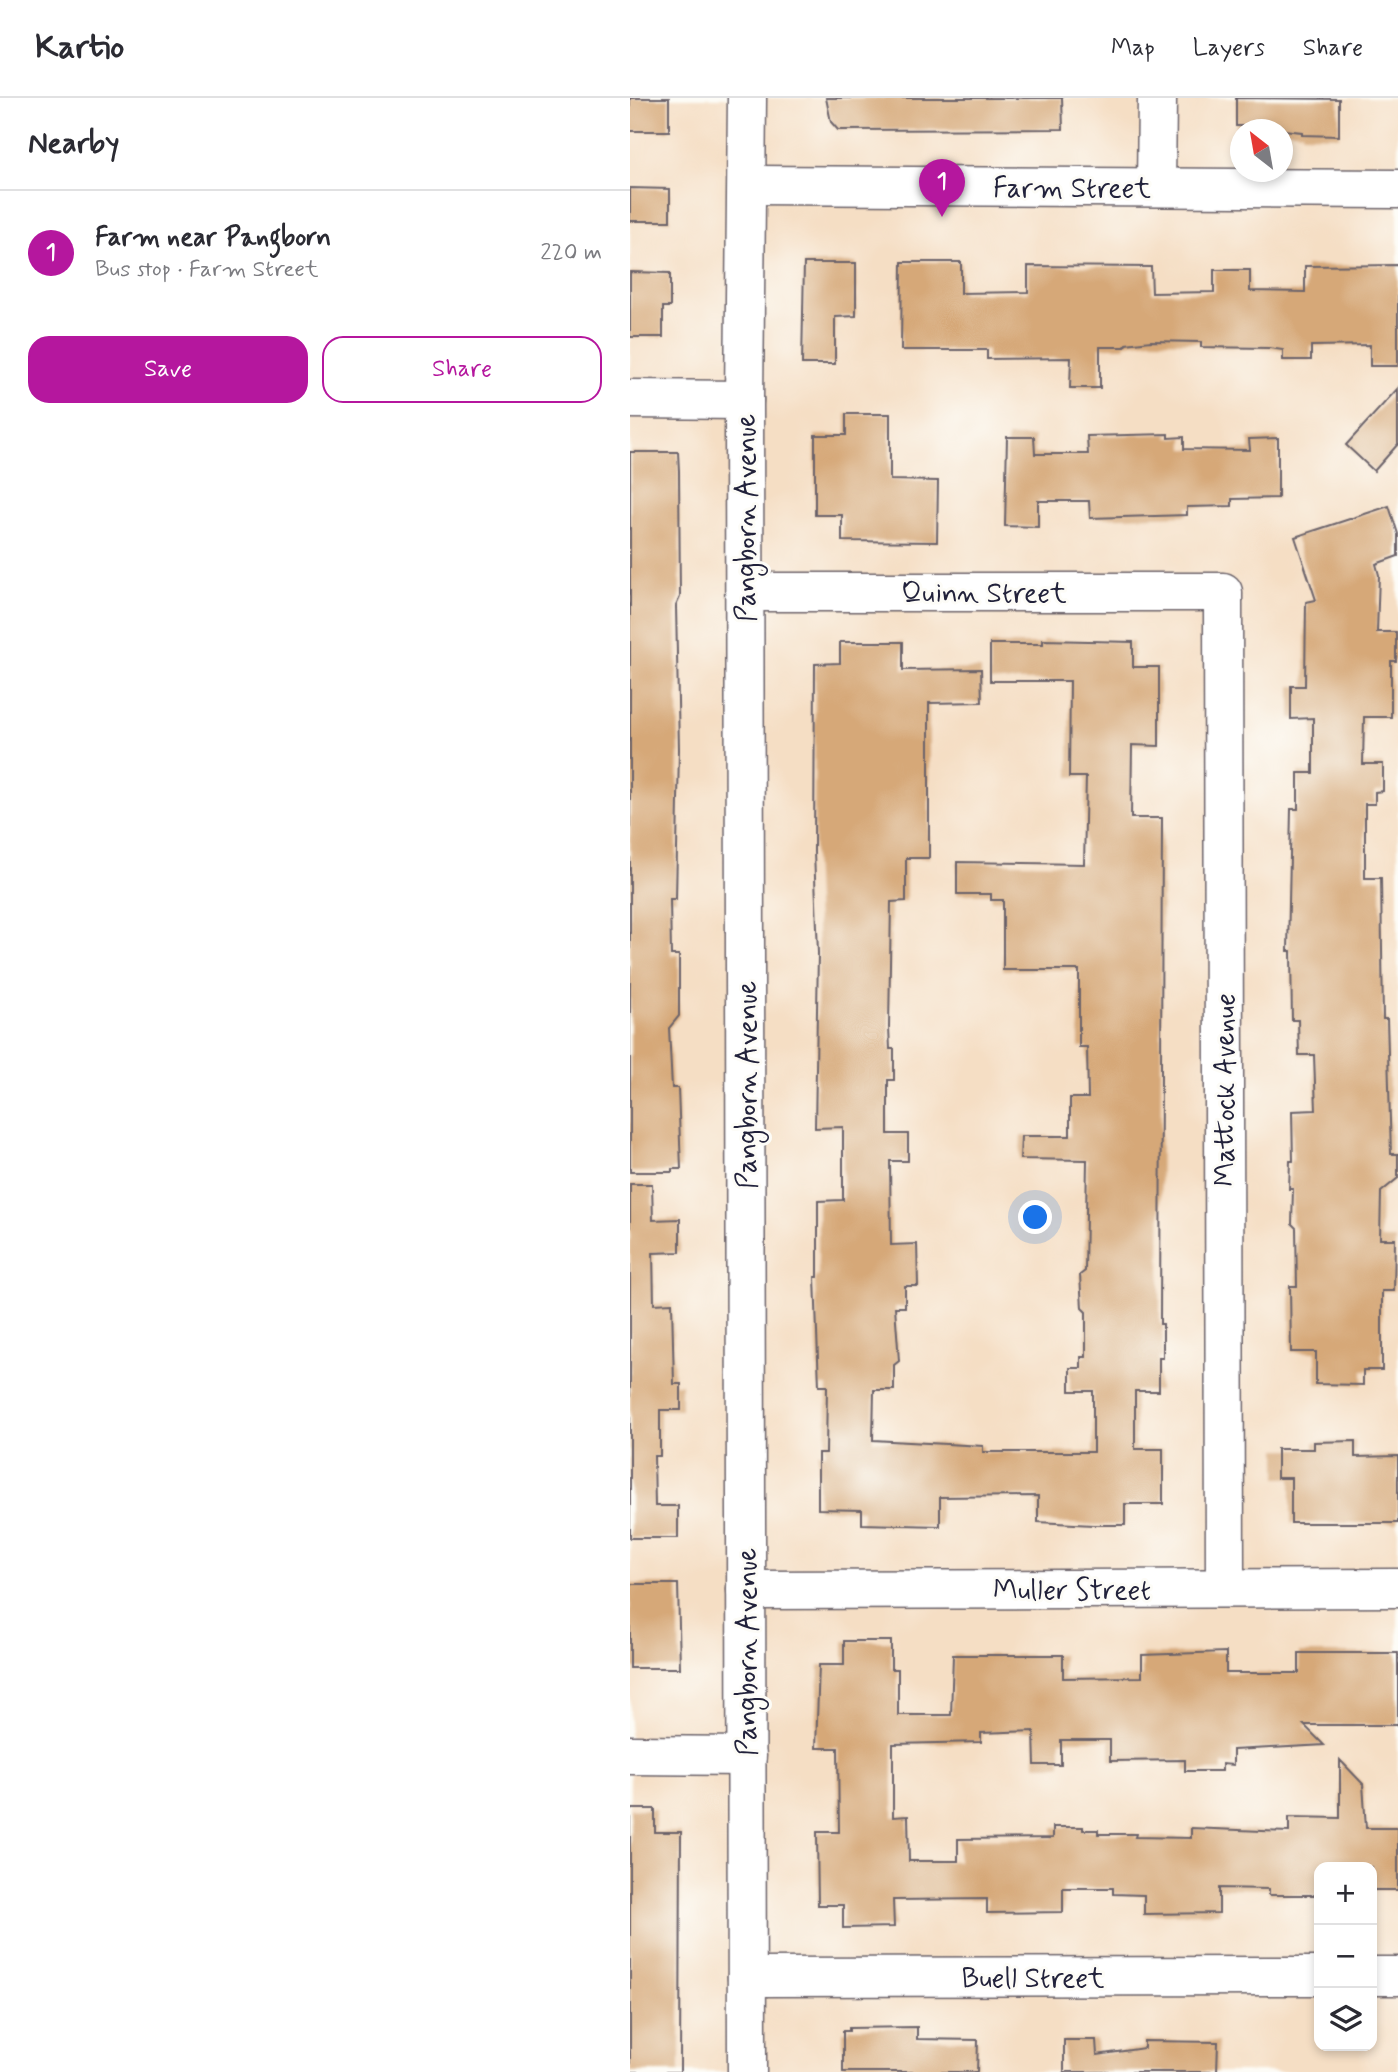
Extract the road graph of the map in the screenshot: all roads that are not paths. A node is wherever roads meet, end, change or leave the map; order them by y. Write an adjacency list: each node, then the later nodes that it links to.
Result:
1 (747, 98): 3 (street, Pangborn Avenue)
2 (1157, 98): 4 (street)
3 (747, 185): 4 (street, Farm Street); 7 (street, Pangborn Avenue)
4 (1156, 187): 5 (street, Farm Street)
5 (1398, 189)
6 (630, 399): 7 (street)
7 (744, 400): 8 (street, Pangborn Avenue)
8 (745, 592): 9 (street, Quinn Street); 12 (street, Pangborn Avenue)
9 (1223, 592): 10 (street, Mattock Avenue)
10 (1225, 1588): 11 (street, Muller Street); 12 (street, Muller Street)
11 (1398, 1588)
12 (746, 1590): 14 (street, Pangborn Avenue)
13 (630, 1755): 14 (street)
14 (747, 1756): 18 (street, Pangborn Avenue)
15 (1314, 1976): 18 (street, Buell Street)
16 (1377, 1976): 17 (street)
17 (1398, 1976)
18 (747, 1978): 19 (street, Pangborn Avenue)
19 (747, 2072)

